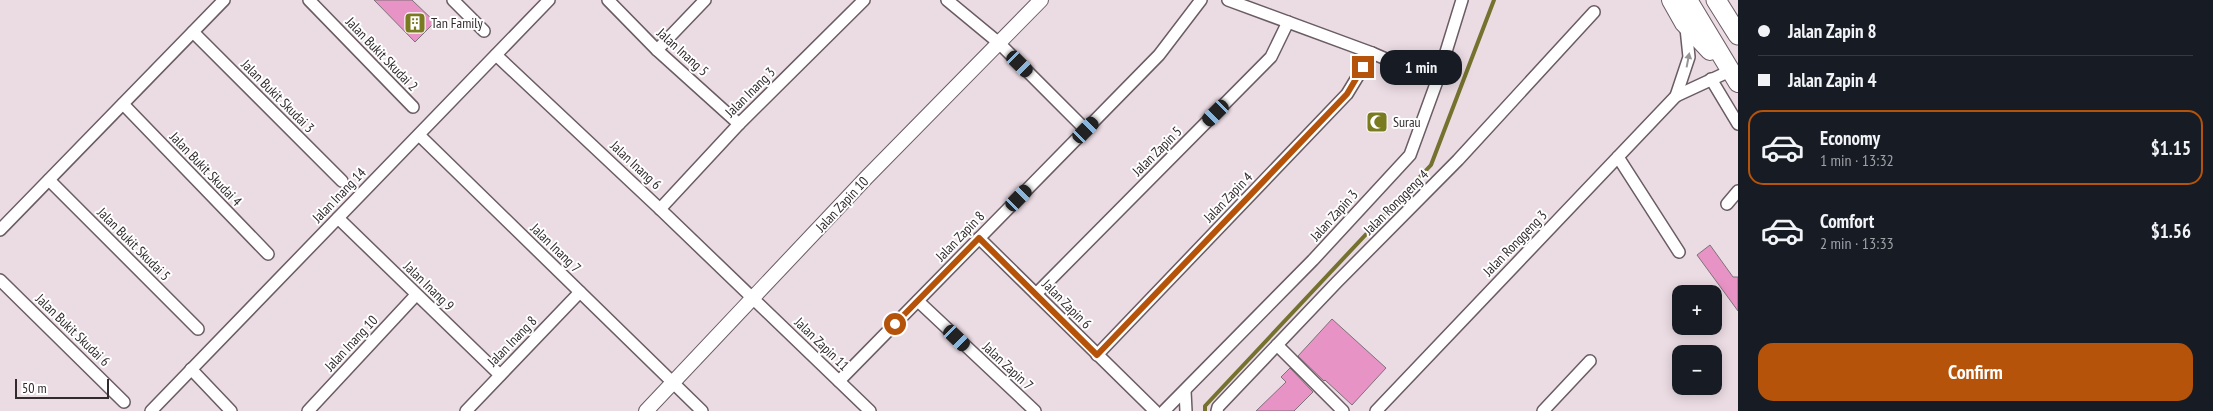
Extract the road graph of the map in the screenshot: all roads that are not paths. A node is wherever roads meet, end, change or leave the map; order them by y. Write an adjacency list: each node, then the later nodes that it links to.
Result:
1 (224, 0): 20 (street)
2 (309, 0): 31 (street, Jalan Bukit Skudai 2)
3 (453, 0): 19 (street)
4 (549, 0): 25 (street, Jalan Inang 14)
5 (608, 0): 23 (street, Jalan Inang 5)
6 (705, 0): 23 (street)
7 (864, 0): 32 (street, Jalan Inang 3)
8 (947, 0): 22 (street)
9 (1042, 0): 22 (street, Jalan Zapin 10)
10 (1201, 0): 34 (street, Jalan Zapin 8)
11 (1228, 0): 17 (street)
12 (1462, 0): 28 (street, Jalan Zapin 3)
13 (1671, 0): 18 (main road)
14 (1688, 0): 26 (main road)
15 (1716, 0): 21 (highway)
16 (1594, 12): 54 (street, Jalan Ronggeng 4)
17 (1288, 22): 24 (street); 49 (street, Jalan Zapin 5)
18 (1684, 23): 26 (main road); 29 (street, Jalan Ronggeng 3, one-way to 18)
19 (484, 31)
20 (192, 32): 30 (street); 38 (street, Jalan Bukit Skudai 3)
21 (1738, 35)
22 (999, 43): 34 (street); 51 (street, Jalan Zapin 10)
23 (657, 50): 32 (street, Jalan Inang 5)
24 (1372, 53): 28 (street); 55 (street, Jalan Zapin 4)
25 (496, 55): 35 (street, Jalan Inang 14); 41 (street, Jalan Inang 6)
26 (1734, 77): 27 (street, Jalan Ronggeng 3)
27 (1711, 79): 29 (street, Jalan Ronggeng 3); 33 (street)
28 (1437, 81): 61 (street, Jalan Zapin 3)
29 (1676, 96): 36 (street, Jalan Ronggeng 3)
30 (123, 104): 37 (street); 46 (street, Jalan Bukit Skudai 4)
31 (413, 107)
32 (739, 124): 41 (street, Jalan Inang 3)
33 (1738, 124)
34 (1086, 130): 44 (street, Jalan Zapin 8)
35 (419, 135): 42 (street, Jalan Inang 14); 48 (street, Jalan Inang 7)
36 (1618, 156): 45 (street); 76 (street, Jalan Ronggeng 3)
37 (49, 180): 43 (street); 53 (street, Jalan Bukit Skudai 5)
38 (342, 181)
39 (1738, 191): 40 (street)
40 (1727, 204)
41 (660, 209): 51 (street, Jalan Inang 6)
42 (338, 218): 50 (street, Jalan Inang 9); 57 (street, Jalan Inang 14)
43 (0, 230)
44 (979, 238): 49 (street, Jalan Zapin 6); 52 (street, Jalan Zapin 8)
45 (1679, 252)
46 (268, 254)
47 (0, 280): 62 (street, Jalan Bukit Skudai 6)
48 (580, 292): 58 (street, Jalan Inang 8); 60 (street, Jalan Inang 7)
49 (1036, 294): 55 (street, Jalan Zapin 6)
50 (416, 295): 58 (street, Jalan Inang 9); 65 (street, Jalan Inang 10)
51 (753, 299): 59 (street, Jalan Zapin 11); 60 (street, Jalan Zapin 10)
52 (918, 301): 59 (street, Jalan Zapin 8); 70 (street, Jalan Zapin 7)
53 (198, 328)
54 (1278, 345): 74 (street, Jalan Ronggeng 4); 75 (street)
55 (1097, 355): 71 (street, Jalan Zapin 6)
56 (1590, 361): 77 (street)
57 (191, 369): 63 (street, Jalan Inang 14); 64 (street)
58 (500, 375): 66 (street, Jalan Inang 8)
59 (839, 381): 69 (street, Jalan Zapin 11)
60 (672, 382): 67 (street, Jalan Zapin 10); 68 (street, Jalan Inang 7)
61 (1185, 391): 72 (street, Jalan Zapin 3); 73 (street)
62 (124, 402)
63 (151, 411)
64 (231, 411)
65 (308, 411)
66 (466, 411)
67 (646, 411)
68 (702, 411)
69 (870, 411)
70 (1035, 411)
71 (1155, 411)
72 (1164, 411)
73 (1186, 411)
74 (1217, 411)
75 (1343, 411)
76 (1376, 411)
77 (1543, 411)

